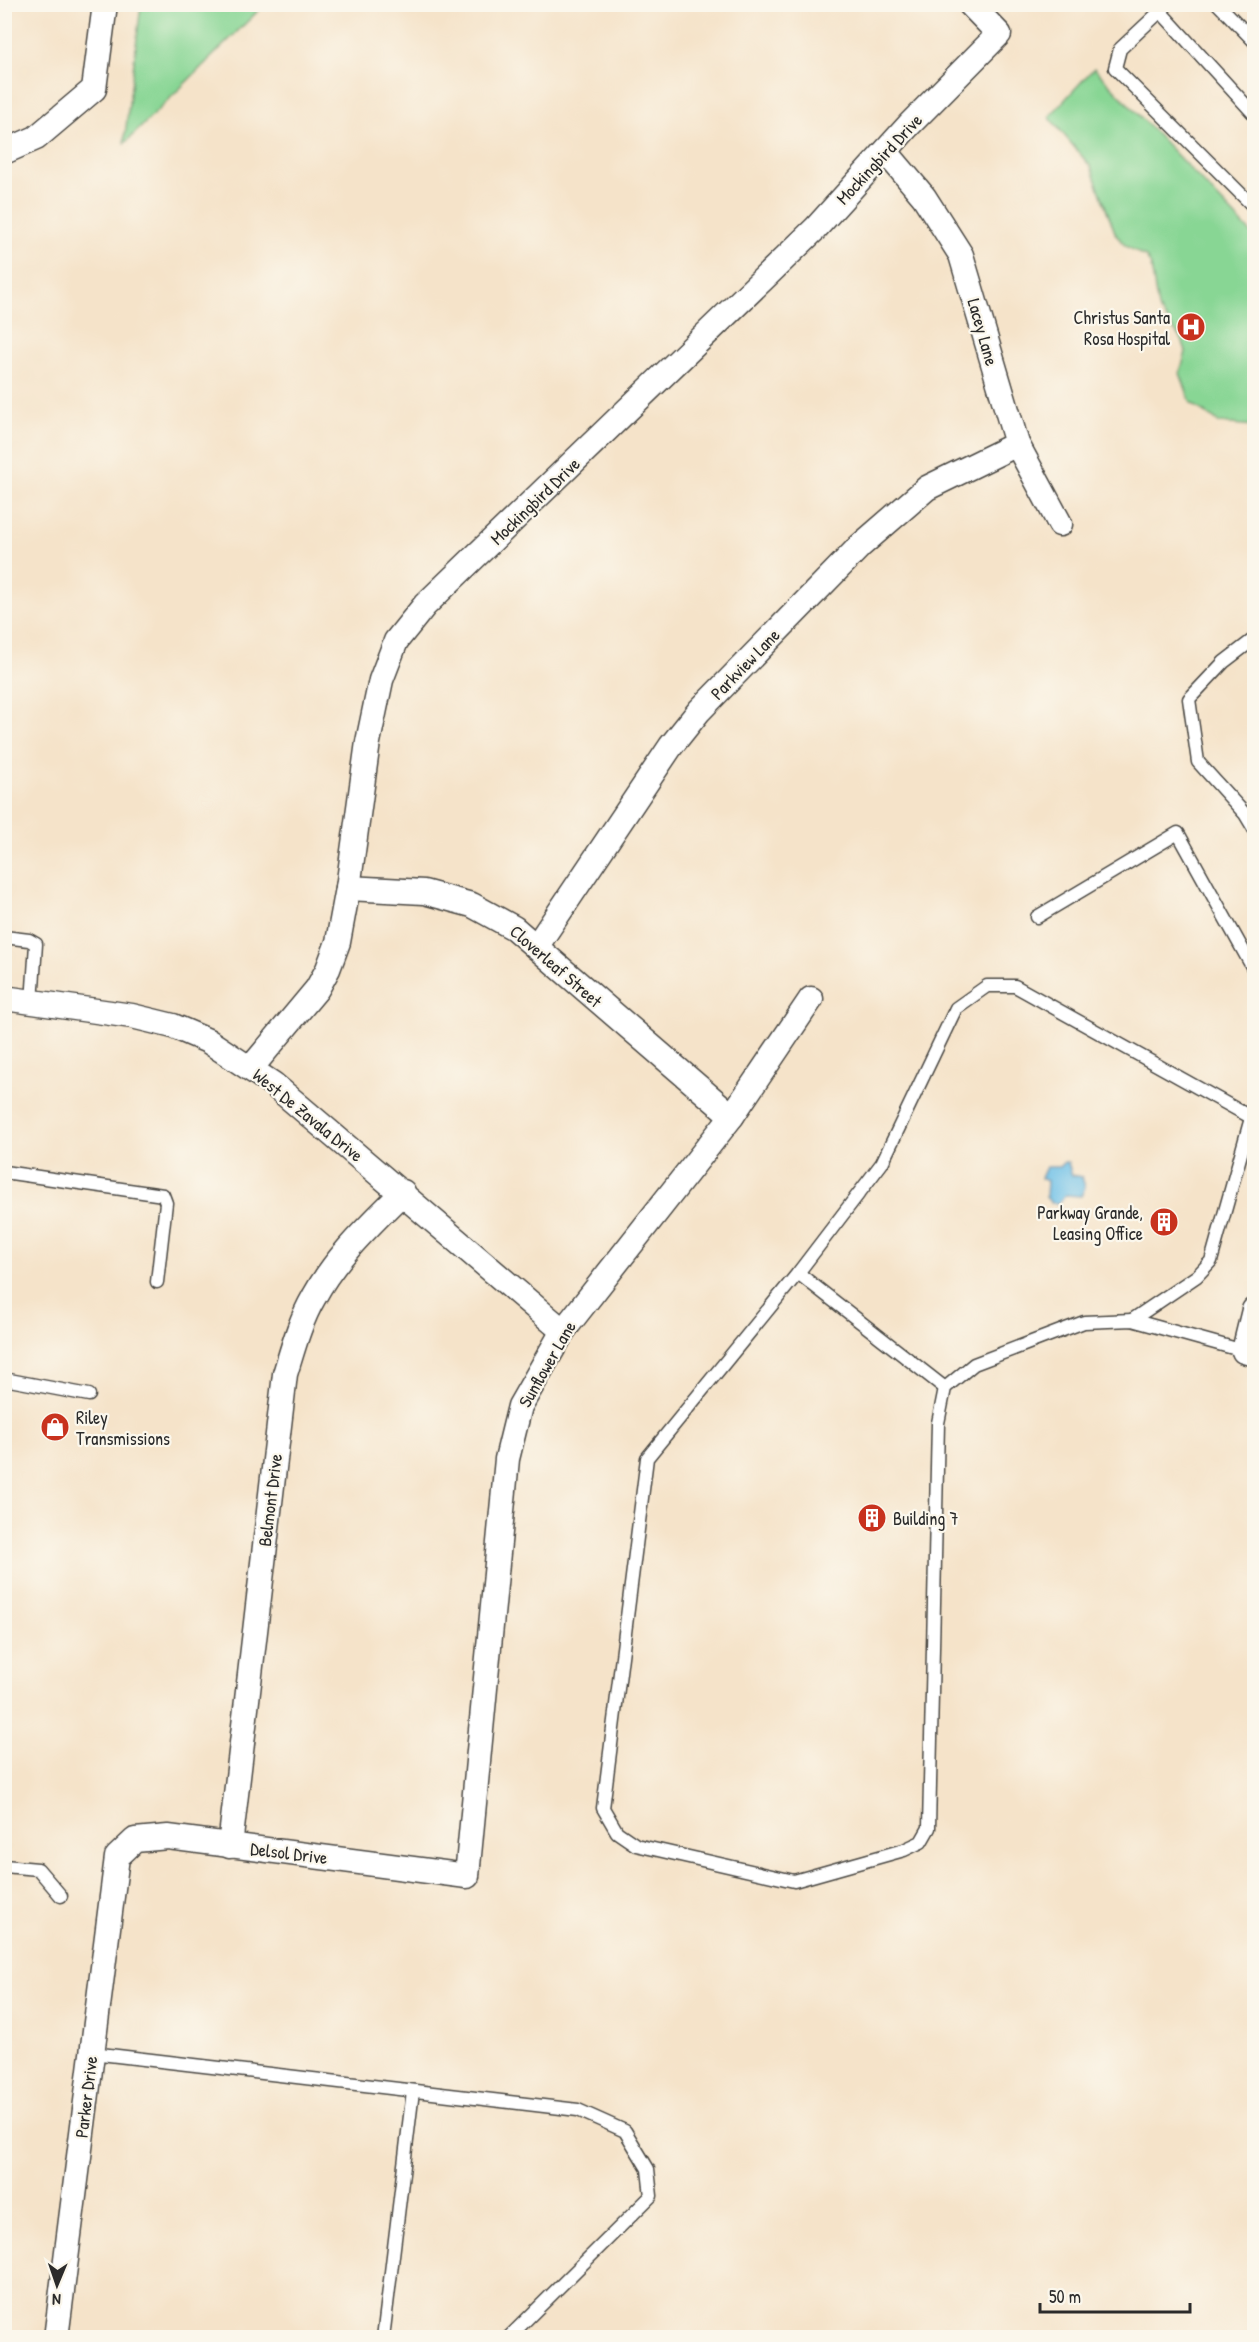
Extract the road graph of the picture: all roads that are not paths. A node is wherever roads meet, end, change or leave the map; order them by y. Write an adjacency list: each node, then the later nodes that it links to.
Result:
1 (105, 4): 7 (street)
2 (970, 4): 8 (street, Mockingbird Drive)
3 (1218, 4): 5 (lane)
4 (1164, 8): 6 (lane); 9 (lane)
5 (1254, 41)
6 (1254, 114)
7 (4, 152)
8 (886, 152): 10 (street, Lacey Lane); 14 (street, Mockingbird Drive)
9 (1254, 207)
10 (1017, 444): 11 (street, Lacey Lane); 17 (street, Parkview Lane)
11 (1060, 524)
12 (1254, 639): 13 (lane)
13 (1254, 829)
14 (348, 888): 17 (street, Cloverleaf Street); 22 (street, Mockingbird Drive)
15 (1037, 917): 18 (lane)
16 (4, 937): 21 (lane)
17 (536, 947): 23 (street, Cloverleaf Street)
18 (1254, 969)
19 (4, 998): 21 (street, West De Zavala Drive)
20 (811, 999): 23 (street, Sunflower Lane)
21 (32, 1002): 22 (street, West De Zavala Drive)
22 (251, 1068): 26 (street, West De Zavala Drive)
23 (732, 1116): 31 (street, Sunflower Lane)
24 (1253, 1119): 27 (lane); 30 (lane)
25 (4, 1172): 28 (lane)
26 (403, 1192): 31 (street, West De Zavala Drive); 36 (street, Belmont Drive)
27 (798, 1274): 34 (lane); 34 (lane)
28 (157, 1282)
29 (1254, 1310): 32 (street)
30 (1132, 1320): 32 (lane); 34 (lane)
31 (563, 1331): 39 (street, Sunflower Lane)
32 (1249, 1352)
33 (4, 1378): 35 (lane)
34 (945, 1388)
35 (89, 1395)
36 (230, 1846): 37 (street, Delsol Drive); 39 (street, Delsol Drive)
37 (117, 1857): 41 (street, Parker Drive)
38 (4, 1866): 40 (lane)
39 (466, 1876)
40 (61, 1896)
41 (92, 2053): 42 (lane); 43 (street, Parker Drive)
42 (413, 2091): 44 (lane); 45 (lane)
43 (56, 2337)
44 (383, 2337)
45 (508, 2337)

